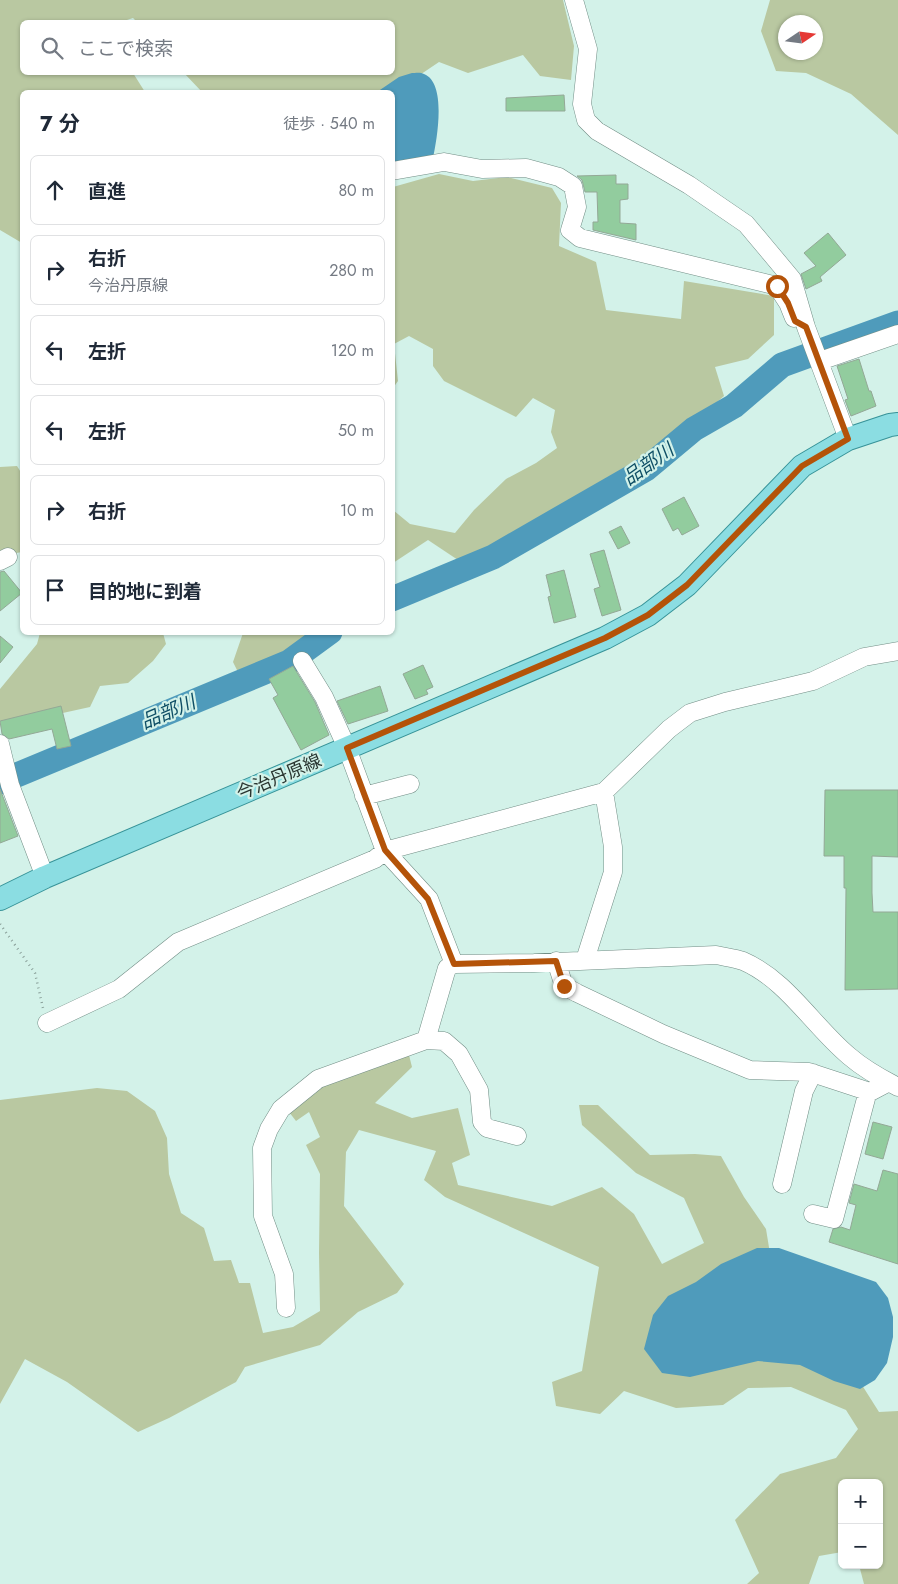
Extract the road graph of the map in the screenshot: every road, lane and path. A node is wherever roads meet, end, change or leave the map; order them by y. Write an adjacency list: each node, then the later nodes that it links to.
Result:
1 (574, 0): 3 (street)
2 (395, 170): 3 (street)
3 (806, 327): 5 (street)
4 (898, 334): 5 (street)
5 (820, 361): 7 (street)
6 (898, 424): 7 (main road, 今治丹原線)
7 (848, 439): 11 (main road, 今治丹原線)
8 (898, 651): 13 (street)
9 (302, 661): 11 (street)
10 (0, 744): 16 (street)
11 (347, 748): 14 (street); 16 (main road, 今治丹原線)
12 (410, 784): 14 (street)
13 (604, 792): 15 (street); 19 (street)
14 (364, 796): 15 (street)
15 (385, 850): 21 (street); 22 (street)
16 (45, 877): 17 (main road, 今治丹原線)
17 (0, 899)
18 (0, 924): 22 (path)
19 (585, 960): 20 (street); 25 (street)
20 (556, 961): 21 (street); 24 (street)
21 (454, 964): 23 (street)
22 (47, 1023)
23 (426, 1040): 27 (street); 30 (street)
24 (813, 1073): 26 (street); 28 (street)
25 (893, 1084): 26 (street)
26 (868, 1091): 29 (street)
27 (517, 1136)
28 (782, 1184)
29 (812, 1214)
30 (286, 1308)

